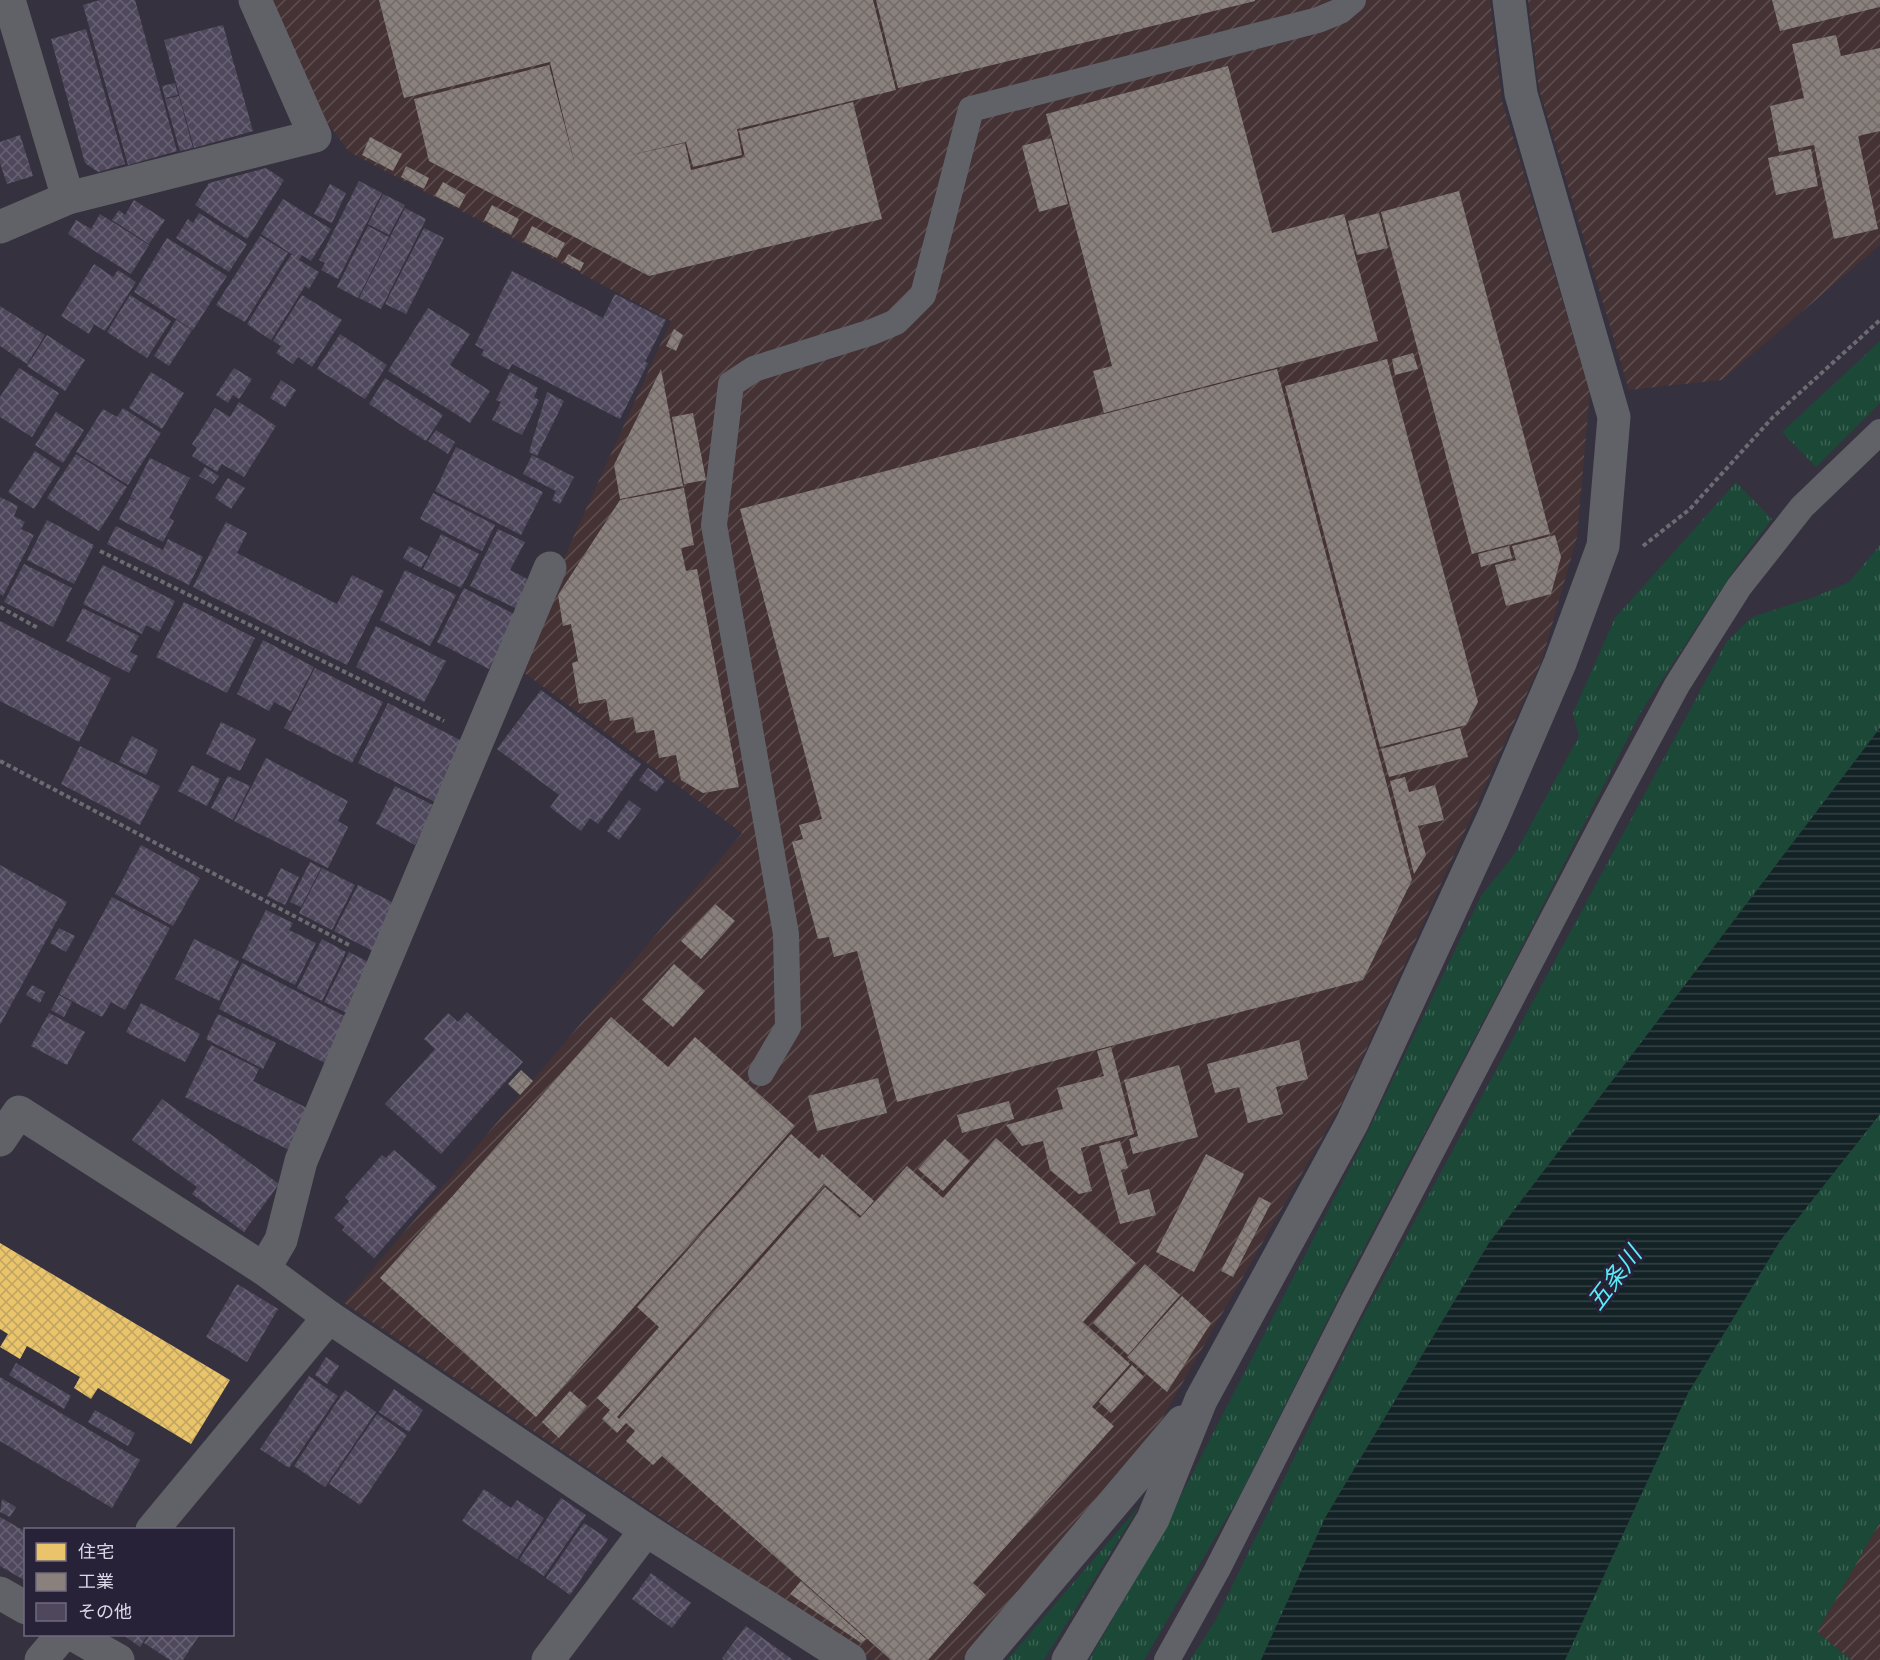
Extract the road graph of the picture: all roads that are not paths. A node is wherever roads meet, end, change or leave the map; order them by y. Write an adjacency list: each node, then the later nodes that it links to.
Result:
1 (9, 0): 5 (street)
2 (255, 0): 5 (street)
3 (1353, 0): 9 (lane)
4 (1509, 0): 13 (street)
5 (68, 198): 6 (street)
6 (0, 227)
7 (1880, 432): 26 (lane)
8 (550, 568): 11 (street)
9 (761, 1073)
10 (0, 1140): 11 (street)
11 (264, 1269): 12 (street)
12 (329, 1317): 14 (street); 15 (street)
13 (1201, 1400): 24 (street); 25 (street)
14 (154, 1528)
15 (646, 1530): 22 (street); 23 (street)
16 (0, 1593): 17 (street)
17 (24, 1607)
18 (62, 1636): 20 (street)
19 (74, 1636): 21 (street)
20 (41, 1660)
21 (118, 1660)
22 (548, 1660)
23 (850, 1660)
24 (981, 1660)
25 (1068, 1660)
26 (1167, 1660)

